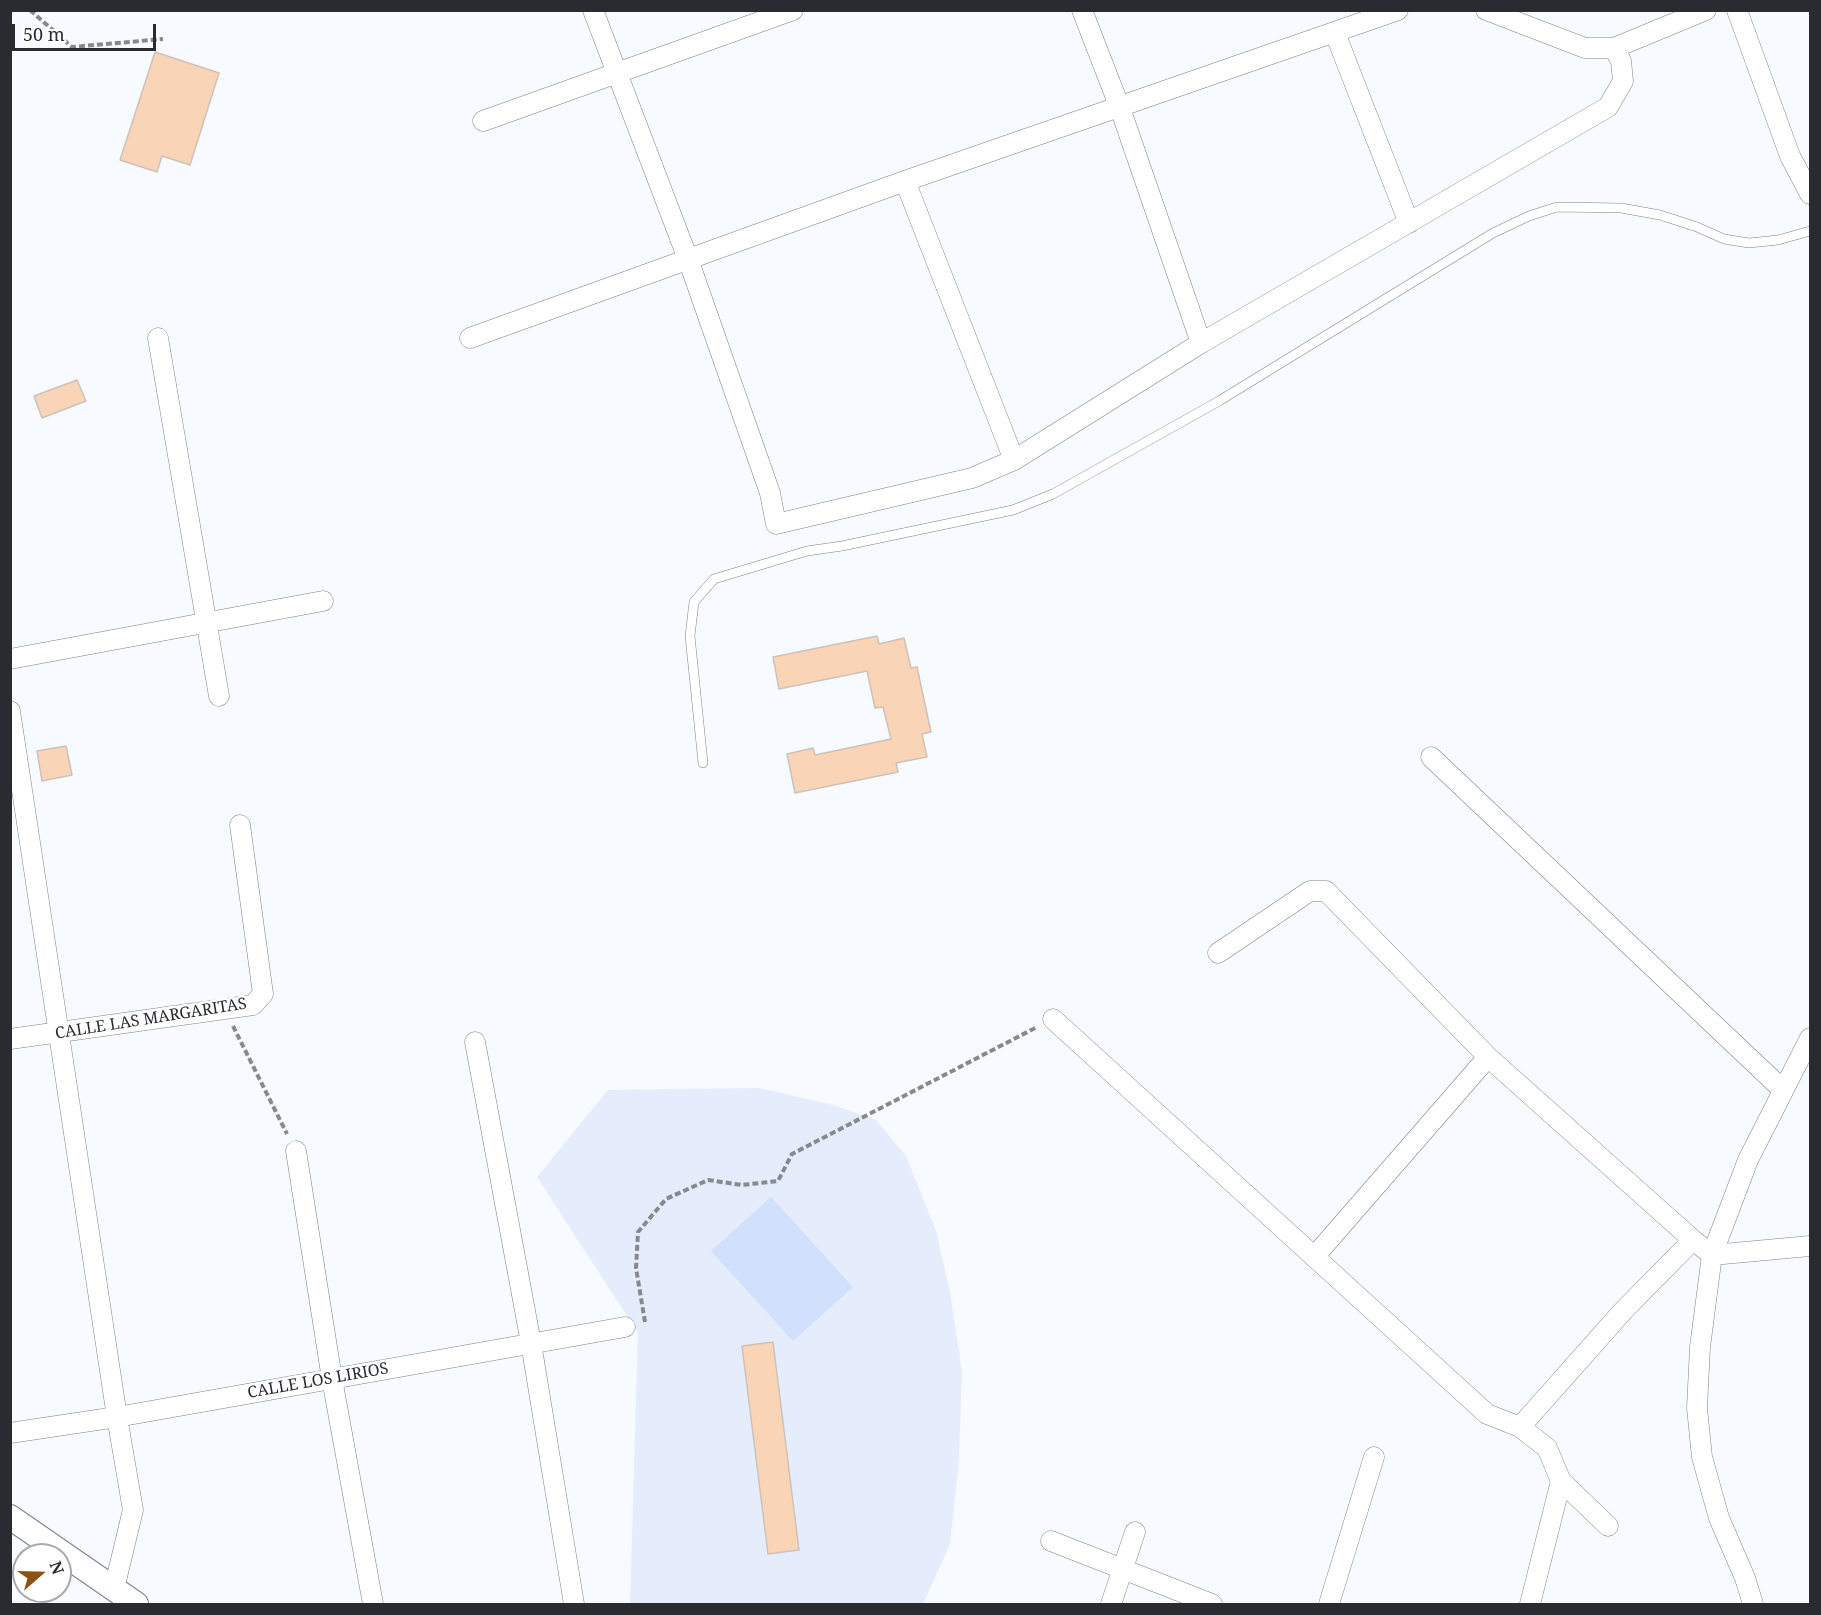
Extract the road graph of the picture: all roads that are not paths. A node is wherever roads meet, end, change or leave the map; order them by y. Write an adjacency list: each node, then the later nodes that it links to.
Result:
1 (593, 10): 10 (street)
2 (793, 10): 10 (street)
3 (1082, 10): 11 (street)
4 (1398, 10): 8 (street)
5 (1486, 10): 9 (street)
6 (1706, 10): 9 (street)
7 (1737, 10): 14 (street)
8 (1335, 33): 11 (street); 15 (street)
9 (1614, 48): 15 (street)
10 (617, 74): 12 (street); 17 (street)
11 (1120, 108): 13 (street); 20 (street)
12 (483, 121)
13 (905, 181): 17 (street); 21 (street)
14 (1810, 194)
15 (1408, 223): 20 (street)
16 (1810, 231): 27 (lane)
17 (688, 259): 19 (street); 21 (street)
18 (158, 338): 24 (street)
19 (470, 338)
20 (1201, 343): 21 (street)
21 (1014, 460)
22 (323, 601): 23 (street)
23 (10, 659)
24 (219, 696)
25 (10, 711): 31 (street)
26 (1431, 757): 36 (street)
27 (704, 763)
28 (240, 825): 31 (street, CALLE LAS MARGARITAS)
29 (1218, 953): 35 (street)
30 (1053, 1019): 41 (street)
31 (60, 1033): 33 (street, CALLE LAS MARGARITAS); 45 (street)
32 (1810, 1038): 36 (street)
33 (10, 1039)
34 (475, 1042): 43 (street)
35 (1488, 1057): 38 (street); 41 (street)
36 (1783, 1090): 40 (street)
37 (296, 1151): 44 (street)
38 (1693, 1240): 40 (street); 46 (street)
39 (1810, 1246): 40 (street)
40 (1712, 1255): 63 (street)
41 (1314, 1257): 46 (street)
42 (625, 1328): 43 (street, CALLE LOS LIRIOS)
43 (531, 1342): 44 (street, CALLE LOS LIRIOS); 58 (street)
44 (332, 1379): 45 (street, CALLE LOS LIRIOS); 57 (street)
45 (117, 1417): 47 (street, CALLE LOS LIRIOS); 55 (street)
46 (1520, 1427): 49 (street)
47 (10, 1433)
48 (1374, 1457): 61 (street)
49 (1561, 1481): 51 (street); 62 (street)
50 (10, 1517): 55 (street)
51 (1608, 1526)
52 (1135, 1532): 54 (street)
53 (1051, 1541): 54 (street)
54 (1122, 1570): 59 (street); 60 (street)
55 (114, 1589): 56 (street)
56 (136, 1605)
57 (373, 1605)
58 (574, 1605)
59 (1111, 1605)
60 (1212, 1605)
61 (1329, 1605)
62 (1530, 1605)
63 (1753, 1605)

